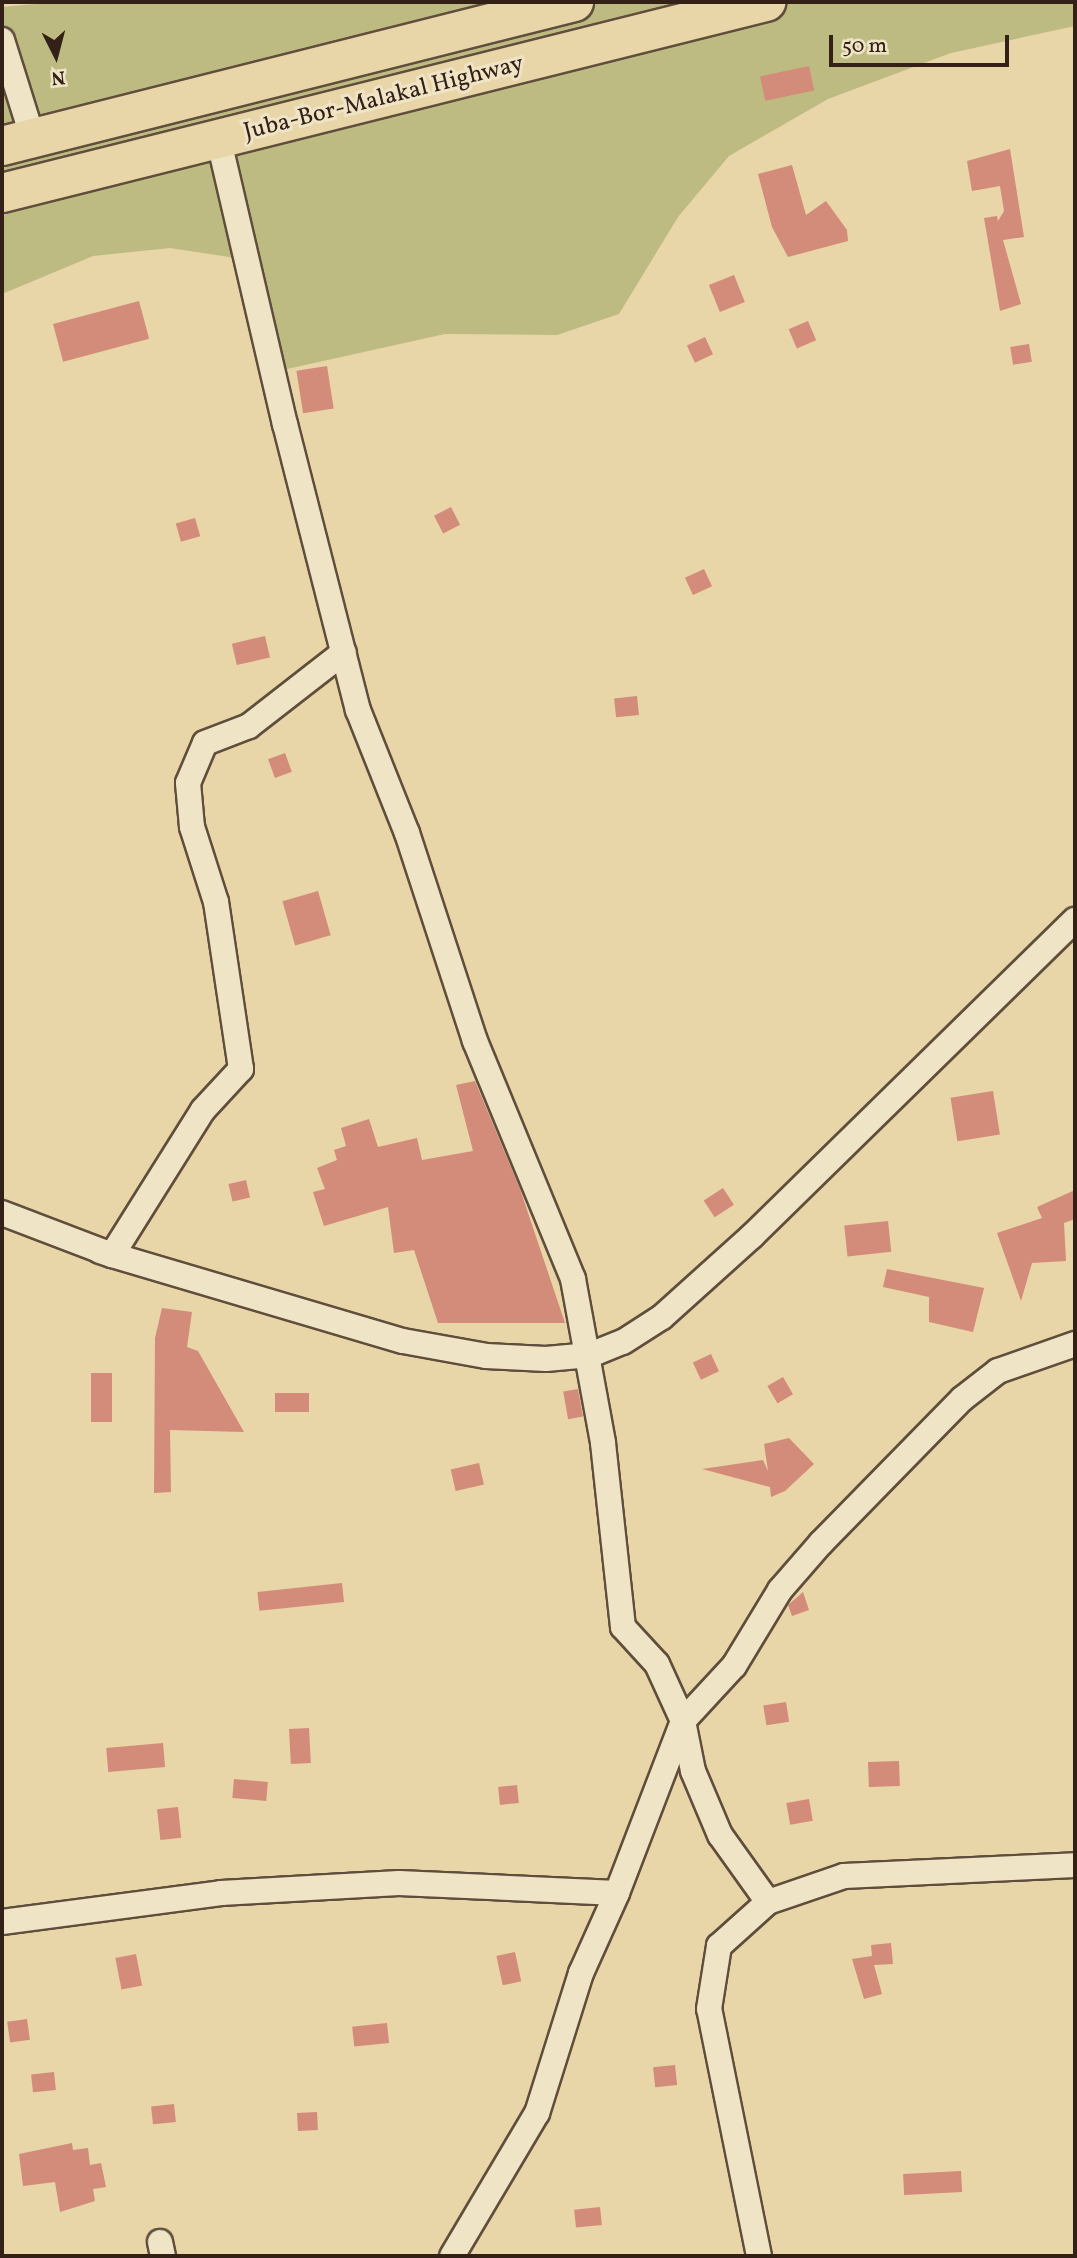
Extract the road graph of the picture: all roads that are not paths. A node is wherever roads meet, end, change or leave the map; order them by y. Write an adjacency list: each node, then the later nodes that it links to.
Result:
1 (574, 2): 3 (highway, Juba-Bor-Malakal Highway)
2 (766, 2): 5 (highway, Juba-Bor-Malakal Highway)
3 (501, 11): 6 (highway, Juba-Bor-Malakal Highway)
4 (2, 40): 6 (street)
5 (219, 141): 7 (highway, Juba-Bor-Malakal Highway); 8 (street)
6 (17, 142)
7 (2, 193)
8 (344, 652): 12 (street); 14 (street)
9 (1075, 920): 14 (street)
10 (2, 1213): 12 (street)
11 (2, 1223): 12 (street)
12 (112, 1255): 14 (street)
13 (1075, 1344): 15 (street)
14 (590, 1356): 15 (street)
15 (683, 1721): 17 (street); 18 (street)
16 (1075, 1865): 18 (street)
17 (617, 1893): 19 (street); 20 (street)
18 (768, 1902): 21 (street)
19 (2, 1922)
20 (453, 2256)
21 (759, 2256)

